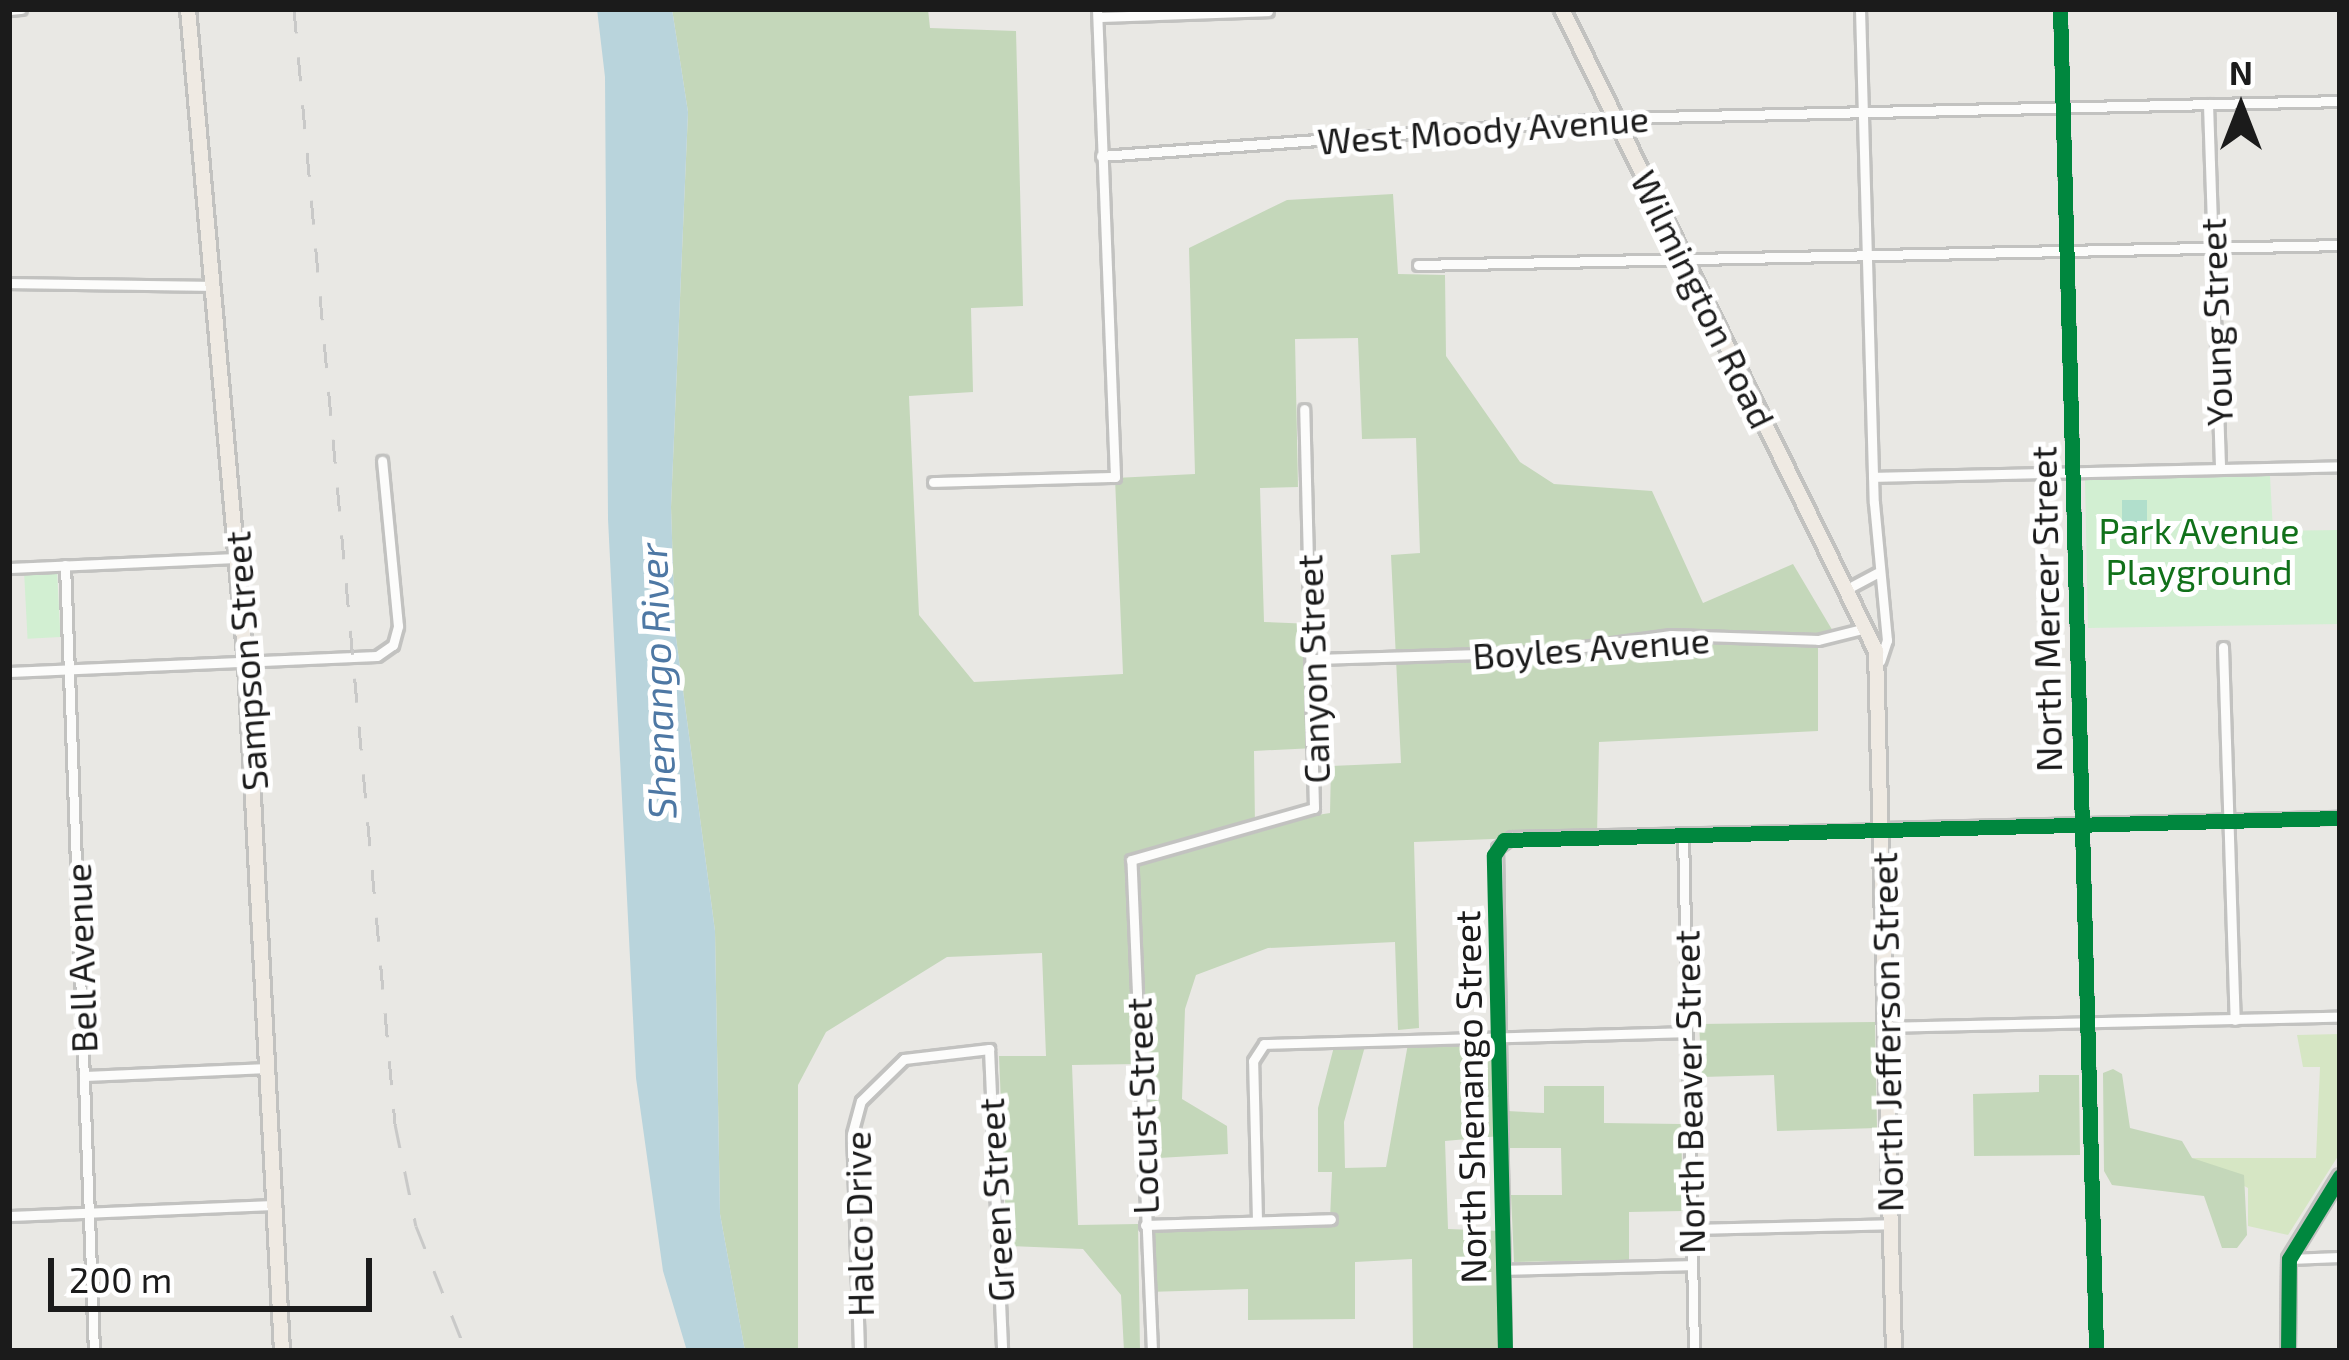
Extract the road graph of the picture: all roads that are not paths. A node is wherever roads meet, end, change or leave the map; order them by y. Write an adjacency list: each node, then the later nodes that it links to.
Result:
1 (21, 9): 6 (street)
2 (188, 9): 22 (main road, Sampson Street)
3 (1562, 9): 13 (main road, Wilmington Road)
4 (1861, 9): 12 (street, North Jefferson Street)
5 (2060, 9): 11 (street, North Mercer Street)
6 (9, 10)
7 (1268, 11): 8 (street)
8 (1098, 13): 14 (street)
9 (2340, 101): 10 (street, West Moody Avenue)
10 (2208, 104): 11 (street, West Moody Avenue); 16 (street, Young Street)
11 (2062, 107): 12 (street, West Moody Avenue); 17 (street, North Mercer Street)
12 (1864, 112): 13 (street, West Moody Avenue); 18 (street, North Jefferson Street)
13 (1615, 118): 14 (street, West Moody Avenue); 19 (main road, Wilmington Road)
14 (1101, 156): 29 (street)
15 (2340, 244): 16 (street)
16 (2213, 249): 17 (street); 26 (street, Young Street)
17 (2066, 252): 18 (street); 27 (street, North Mercer Street)
18 (1868, 256): 19 (street); 28 (street, North Jefferson Street)
19 (1685, 260): 20 (street); 34 (main road, Wilmington Road)
20 (1418, 265)
21 (9, 283): 22 (street)
22 (214, 286): 30 (main road, Sampson Street)
23 (1304, 409): 37 (street, Canyon Street)
24 (382, 460): 38 (street)
25 (2340, 466): 26 (street)
26 (2220, 469): 27 (street)
27 (2072, 472): 28 (street); 44 (street, North Mercer Street)
28 (1873, 477): 33 (street, North Jefferson Street)
29 (933, 482)
30 (237, 558): 31 (street); 38 (main road, Sampson Street)
31 (64, 565): 32 (street); 40 (street, Bell Avenue)
32 (9, 568)
33 (1877, 573): 34 (street); 39 (street, North Jefferson Street)
34 (1847, 589): 35 (main road, Wilmington Road)
35 (1866, 628): 37 (street, Boyles Avenue); 39 (main road, Wilmington Road)
36 (2223, 647): 43 (street)
37 (1315, 659): 47 (street, Canyon Street)
38 (246, 664): 40 (street); 55 (main road, Sampson Street)
39 (1878, 666): 45 (main road, North Jefferson Street)
40 (69, 670): 41 (street); 56 (street, Bell Avenue)
41 (9, 672)
42 (2340, 818): 43 (street)
43 (2230, 821): 44 (street); 49 (street)
44 (2081, 824): 45 (street); 50 (street, North Mercer Street)
45 (1882, 829): 46 (street); 51 (main road, North Jefferson Street)
46 (1683, 833): 52 (street, North Beaver Street); 53 (street, North Shenango Street)
47 (1131, 860): 64 (street, Locust Street)
48 (2340, 1017): 49 (street)
49 (2235, 1020): 50 (street)
50 (2088, 1023): 51 (street); 78 (street, North Mercer Street)
51 (1886, 1028): 63 (main road, North Jefferson Street)
52 (1687, 1032): 53 (street); 65 (street, North Beaver Street)
53 (1498, 1038): 62 (street); 69 (street, North Shenango Street)
54 (989, 1049): 72 (street, Halco Drive); 73 (street, Green Street)
55 (269, 1068): 56 (street); 58 (main road, Sampson Street)
56 (85, 1076): 59 (street, Bell Avenue)
57 (2340, 1175): 67 (main road)
58 (274, 1205): 59 (street); 71 (main road, Sampson Street)
59 (89, 1213): 60 (street); 70 (street, Bell Avenue)
60 (9, 1216)
61 (1331, 1219): 62 (street)
62 (1257, 1220): 64 (street)
63 (1891, 1224): 65 (street); 77 (main road, North Jefferson Street)
64 (1145, 1225): 74 (street, Locust Street)
65 (1692, 1229): 68 (street, North Beaver Street)
66 (2340, 1257): 67 (street)
67 (2290, 1259): 79 (main road)
68 (1692, 1265): 69 (street); 76 (street, North Beaver Street)
69 (1503, 1270): 75 (street, North Shenango Street)
70 (94, 1351)
71 (280, 1351)
72 (860, 1351)
73 (1002, 1351)
74 (1152, 1351)
75 (1505, 1351)
76 (1694, 1351)
77 (1894, 1351)
78 (2096, 1351)
79 (2288, 1351)

